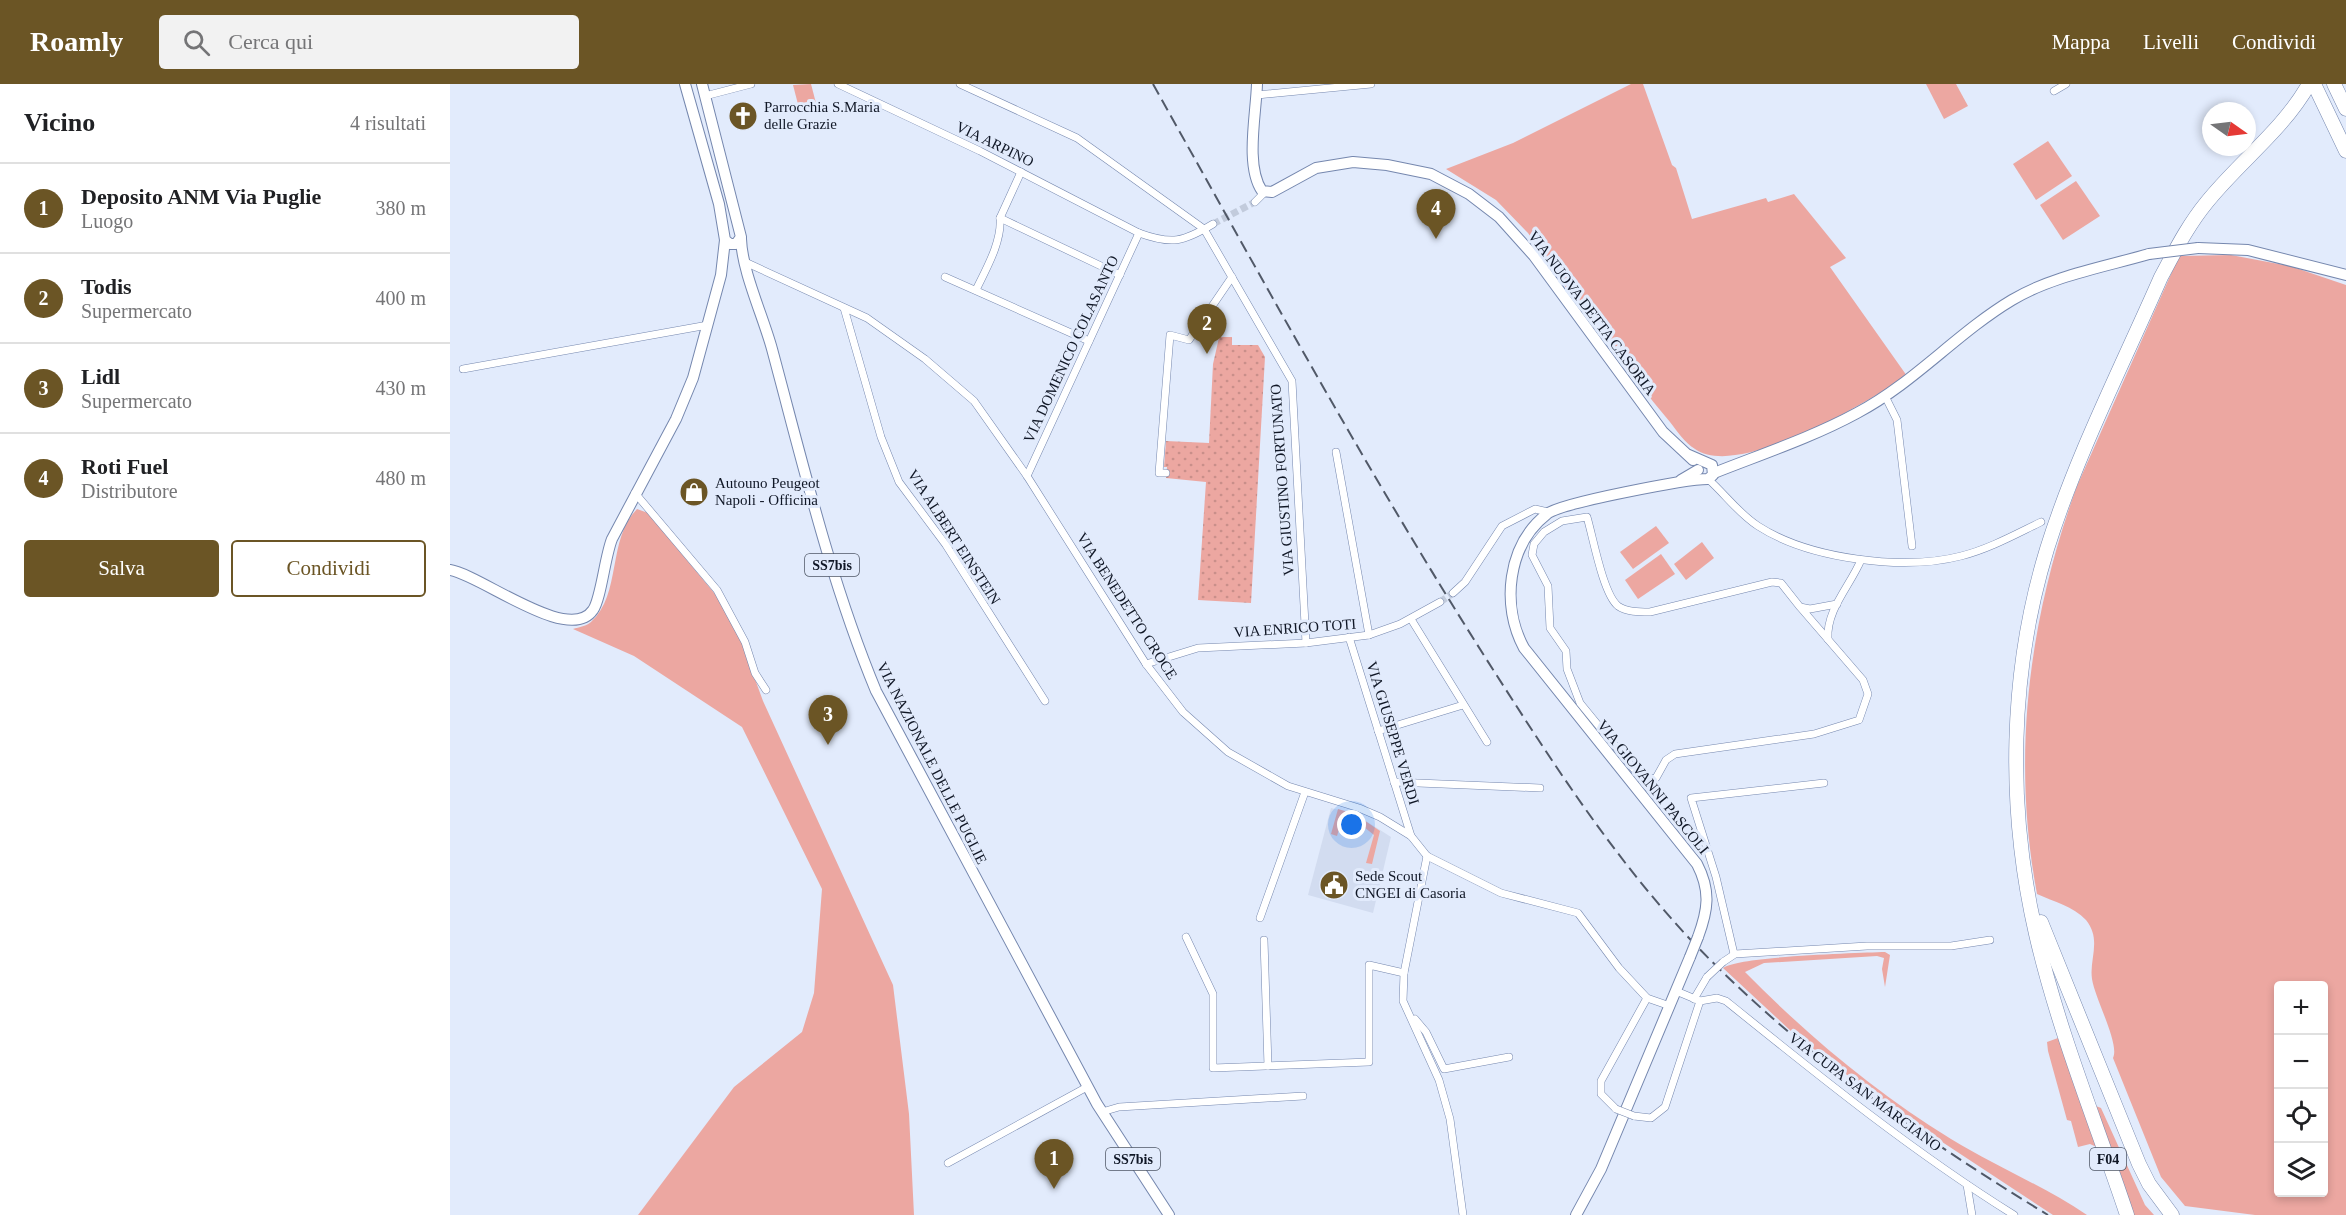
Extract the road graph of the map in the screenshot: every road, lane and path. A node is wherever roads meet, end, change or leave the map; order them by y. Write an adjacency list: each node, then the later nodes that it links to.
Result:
1 (685, 84): 18 (street, SS7bis)
2 (702, 84): 12 (street)
3 (751, 84): 12 (street)
4 (838, 84): 15 (street, VIA ARPINO)
5 (960, 84): 22 (street)
6 (1371, 84): 10 (street)
7 (2066, 84): 11 (street)
8 (2312, 84): 14 (highway); 67 (highway)
9 (2335, 84): 13 (highway)
10 (1257, 90): 16 (street)
11 (2054, 91)
12 (705, 96): 19 (street)
13 (2346, 109)
14 (2346, 151)
15 (1021, 172): 20 (street); 23 (street, VIA ARPINO)
16 (1264, 193): 17 (street); 37 (street, VIA NUOVA DETTA CASORIA)
17 (1255, 202)
18 (719, 204): 19 (street); 24 (street, SS7bis)
19 (734, 208): 24 (street)
20 (1000, 218): 26 (street); 30 (street)
21 (1213, 224): 22 (street, VIA ARPINO)
22 (1204, 229): 23 (street, VIA ARPINO); 29 (street, VIA GIUSTINO FORTUNATO)
23 (1139, 233): 26 (street, VIA DOMENICO COLASANTO)
24 (731, 239): 25 (street, VIA NAZIONALE DELLE PUGLIE / SS7bis); 32 (street)
25 (743, 258): 31 (street, VIA BENEDETTO CROCE); 81 (street, VIA NAZIONALE DELLE PUGLIE / SS7bis)
26 (1120, 275): 33 (street, VIA DOMENICO COLASANTO)
27 (2346, 275): 35 (street, bridge)
28 (945, 277): 30 (street)
29 (1232, 277): 38 (street); 54 (street, VIA GIUSTINO FORTUNATO)
30 (976, 290): 33 (street)
31 (844, 308): 39 (street, VIA BENEDETTO CROCE); 57 (street, VIA ALBERT EINSTEIN)
32 (708, 326): 34 (street); 40 (street)
33 (1089, 341): 39 (street, VIA DOMENICO COLASANTO)
34 (463, 369)
35 (1885, 396): 37 (street); 43 (street)
36 (1336, 452): 51 (street)
37 (1707, 471): 41 (street); 44 (street)
38 (1166, 473)
39 (1027, 476): 55 (street, VIA BENEDETTO CROCE)
40 (635, 493): 45 (street); 56 (street)
41 (1548, 512): 46 (street); 74 (street, VIA GIOVANNI PASCOLI, bridge)
42 (2041, 522): 44 (street)
43 (1912, 546)
44 (1861, 560): 48 (street)
45 (450, 570)
46 (1454, 593)
47 (1440, 602): 50 (street, VIA ENRICO TOTI)
48 (1837, 604): 49 (street); 53 (street)
49 (1800, 607): 53 (street); 53 (street)
50 (1411, 619): 51 (street, VIA ENRICO TOTI); 58 (street)
51 (1369, 635): 52 (street, VIA ENRICO TOTI)
52 (1349, 637): 54 (street, VIA ENRICO TOTI); 59 (street, VIA GIUSEPPE VERDI)
53 (1828, 640)
54 (1306, 643): 55 (street, VIA ENRICO TOTI)
55 (1146, 664): 64 (street, VIA BENEDETTO CROCE)
56 (766, 690)
57 (1045, 701)
58 (1463, 705): 59 (street); 60 (street)
59 (1378, 731): 61 (street, VIA GIUSEPPE VERDI)
60 (1487, 742)
61 (1394, 782): 63 (street); 65 (street, VIA GIUSEPPE VERDI)
62 (1824, 783): 72 (street)
63 (1540, 788)
64 (1305, 792): 65 (street, VIA BENEDETTO CROCE); 68 (street)
65 (1411, 836): 66 (street, VIA BENEDETTO CROCE)
66 (1427, 856): 73 (street); 75 (street, VIA BENEDETTO CROCE)
67 (2026, 885): 91 (highway, F04); 92 (highway)
68 (1260, 918)
69 (1186, 937): 80 (street)
70 (1264, 940): 80 (street)
71 (1990, 940): 72 (street)
72 (1734, 954): 76 (street, bridge)
73 (1404, 973): 78 (street); 80 (street)
74 (1676, 991): 76 (street, VIA CUPA SAN MARCIANO); 77 (street, VIA GIOVANNI PASCOLI)
75 (1647, 998): 76 (street, bridge); 77 (street, VIA BENEDETTO CROCE)
76 (1697, 1000): 85 (street, VIA CUPA SAN MARCIANO)
77 (1670, 1006): 88 (street, VIA GIOVANNI PASCOLI)
78 (1410, 1015): 79 (street); 87 (street)
79 (1509, 1057)
80 (1268, 1066)
81 (1088, 1087): 83 (street, VIA NAZIONALE DELLE PUGLIE / SS7bis); 84 (street)
82 (1303, 1096): 83 (street)
83 (1102, 1112): 86 (street, VIA NAZIONALE DELLE PUGLIE / SS7bis)
84 (948, 1163)
85 (1967, 1185): 89 (street); 90 (street, VIA CUPA SAN MARCIANO)
86 (1169, 1215)
87 (1463, 1215)
88 (1576, 1215)
89 (1972, 1215)
90 (2014, 1215)
91 (2127, 1215)
92 (2172, 1215)

